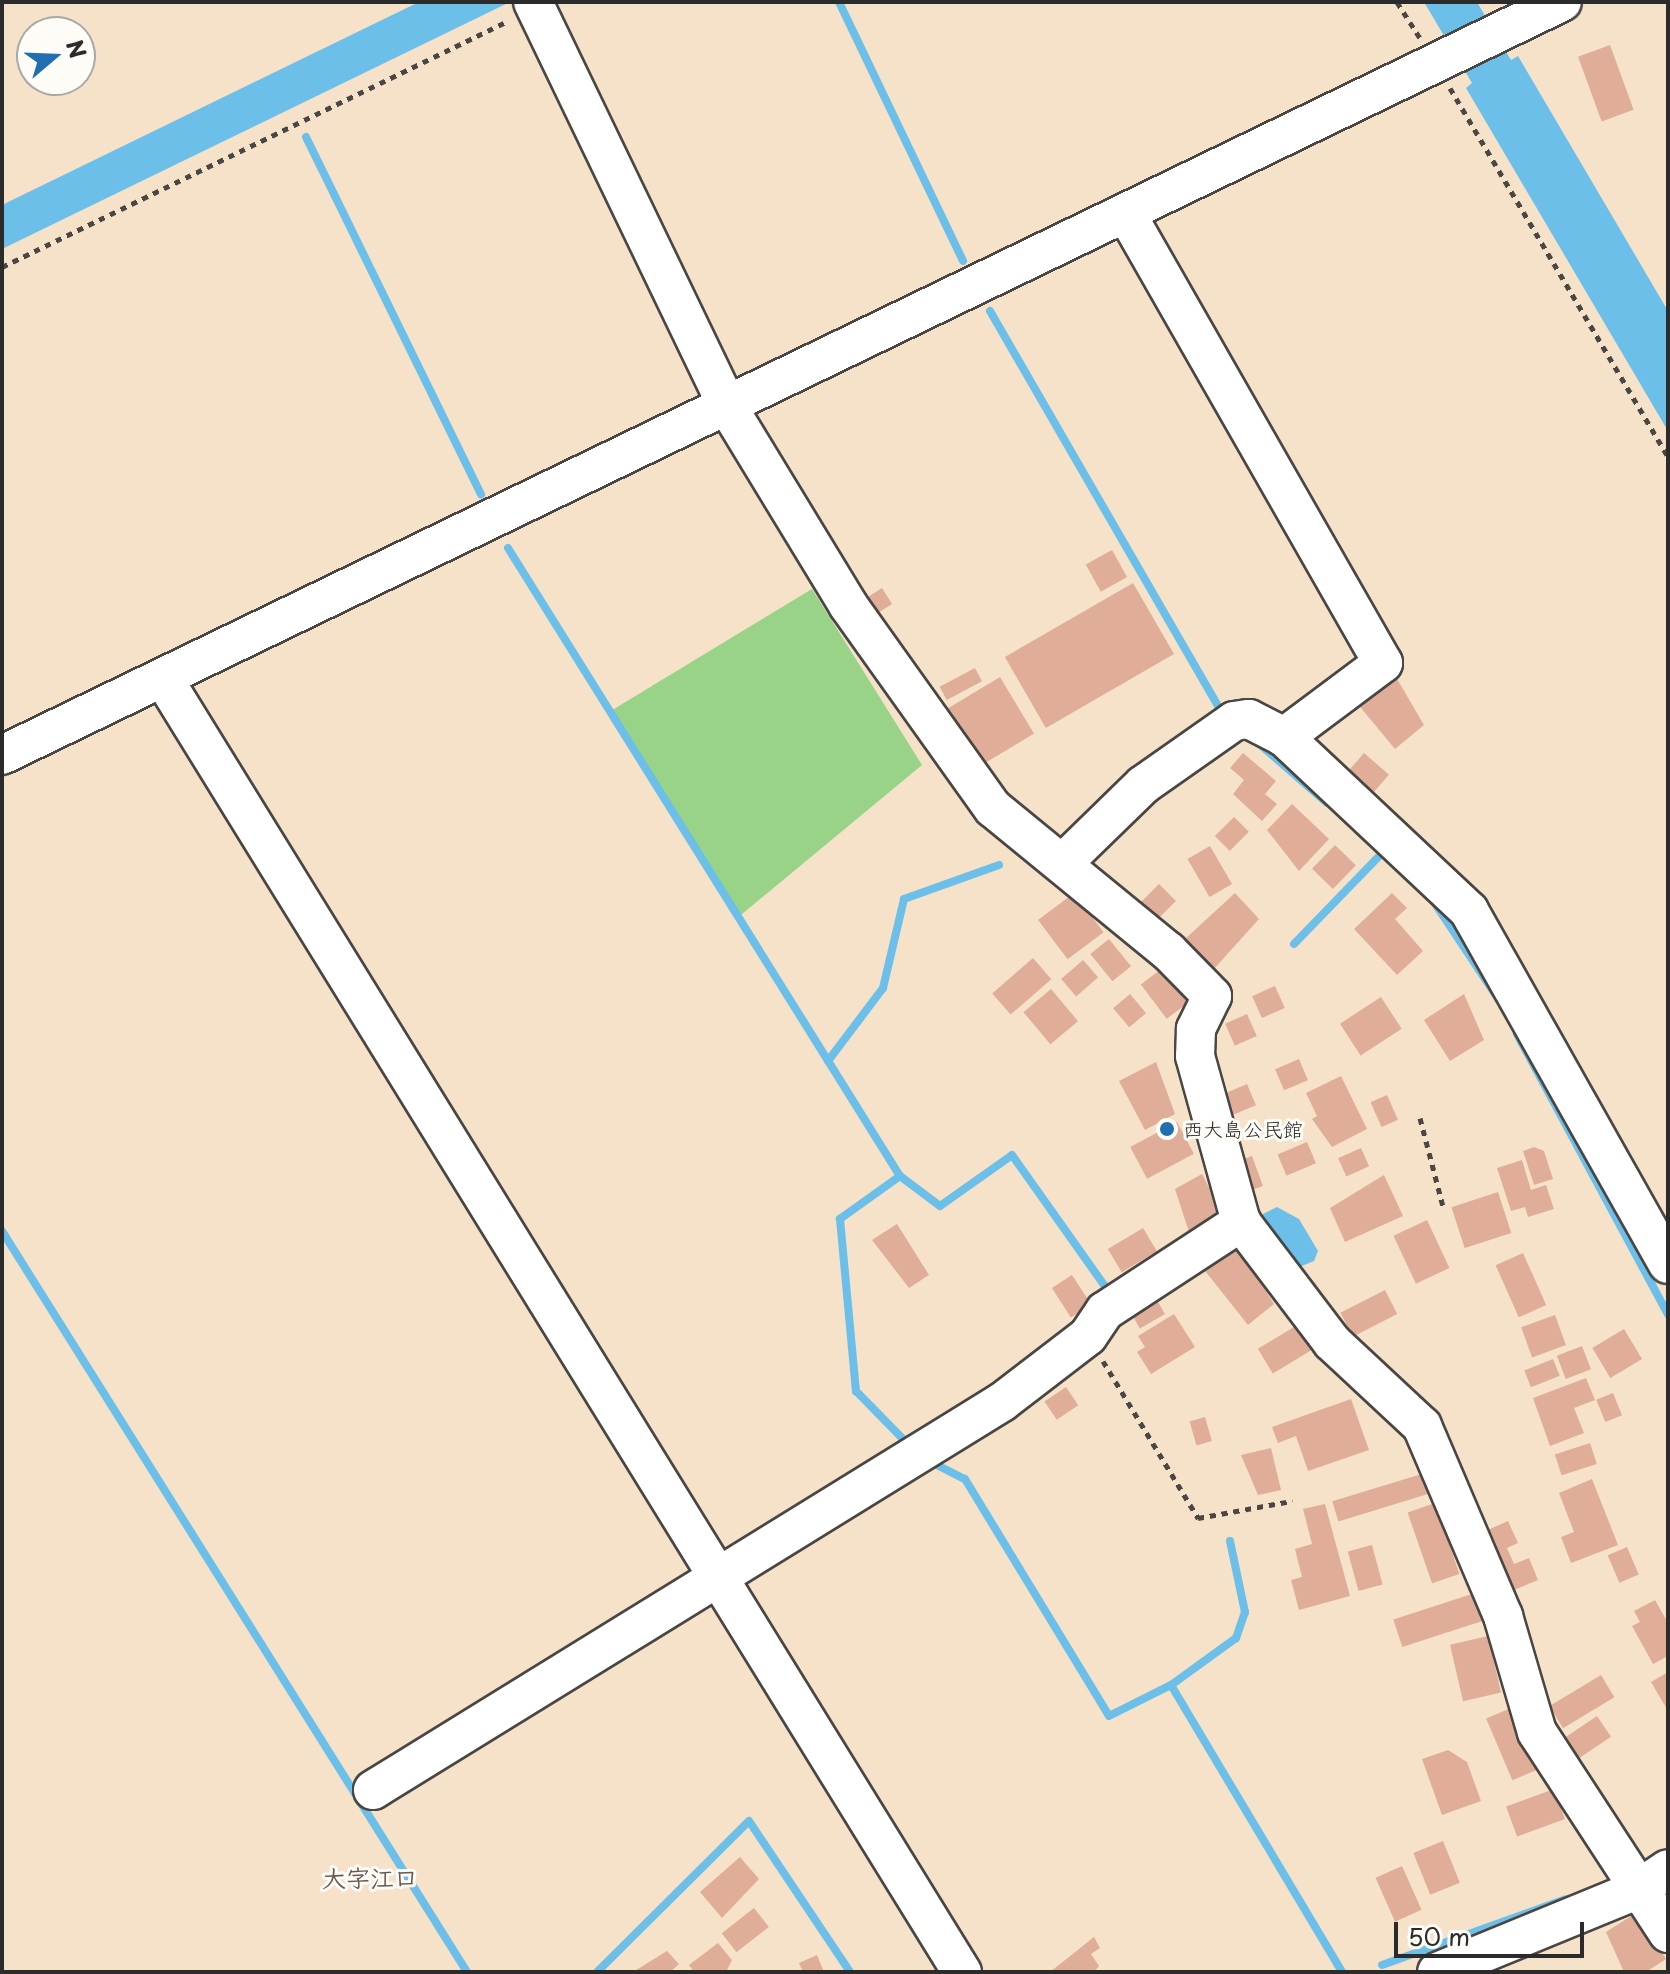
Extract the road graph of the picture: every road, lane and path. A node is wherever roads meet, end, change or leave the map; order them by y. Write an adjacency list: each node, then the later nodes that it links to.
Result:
1 (1397, 2): 4 (path)
2 (1562, 2): 4 (street)
3 (534, 5): 6 (path); 7 (street)
4 (1436, 64): 5 (street); 8 (path)
5 (1127, 215): 7 (street); 10 (street)
6 (2, 267)
7 (729, 409): 9 (street); 12 (street)
8 (1668, 456)
9 (163, 678): 11 (street); 19 (street)
10 (1284, 737): 12 (street); 16 (street)
11 (2, 755)
12 (1063, 863): 15 (street)
13 (1420, 1118): 14 (path)
14 (1443, 1206)
15 (1241, 1222): 17 (street); 22 (street)
16 (1668, 1264)
17 (1088, 1336): 18 (path); 19 (street)
18 (1292, 1501)
19 (717, 1576): 20 (street); 24 (street)
20 (373, 1790)
21 (1668, 1869): 22 (street)
22 (1637, 1890): 23 (street); 25 (street)
23 (1668, 1933)
24 (962, 1972)
25 (1437, 1972)

